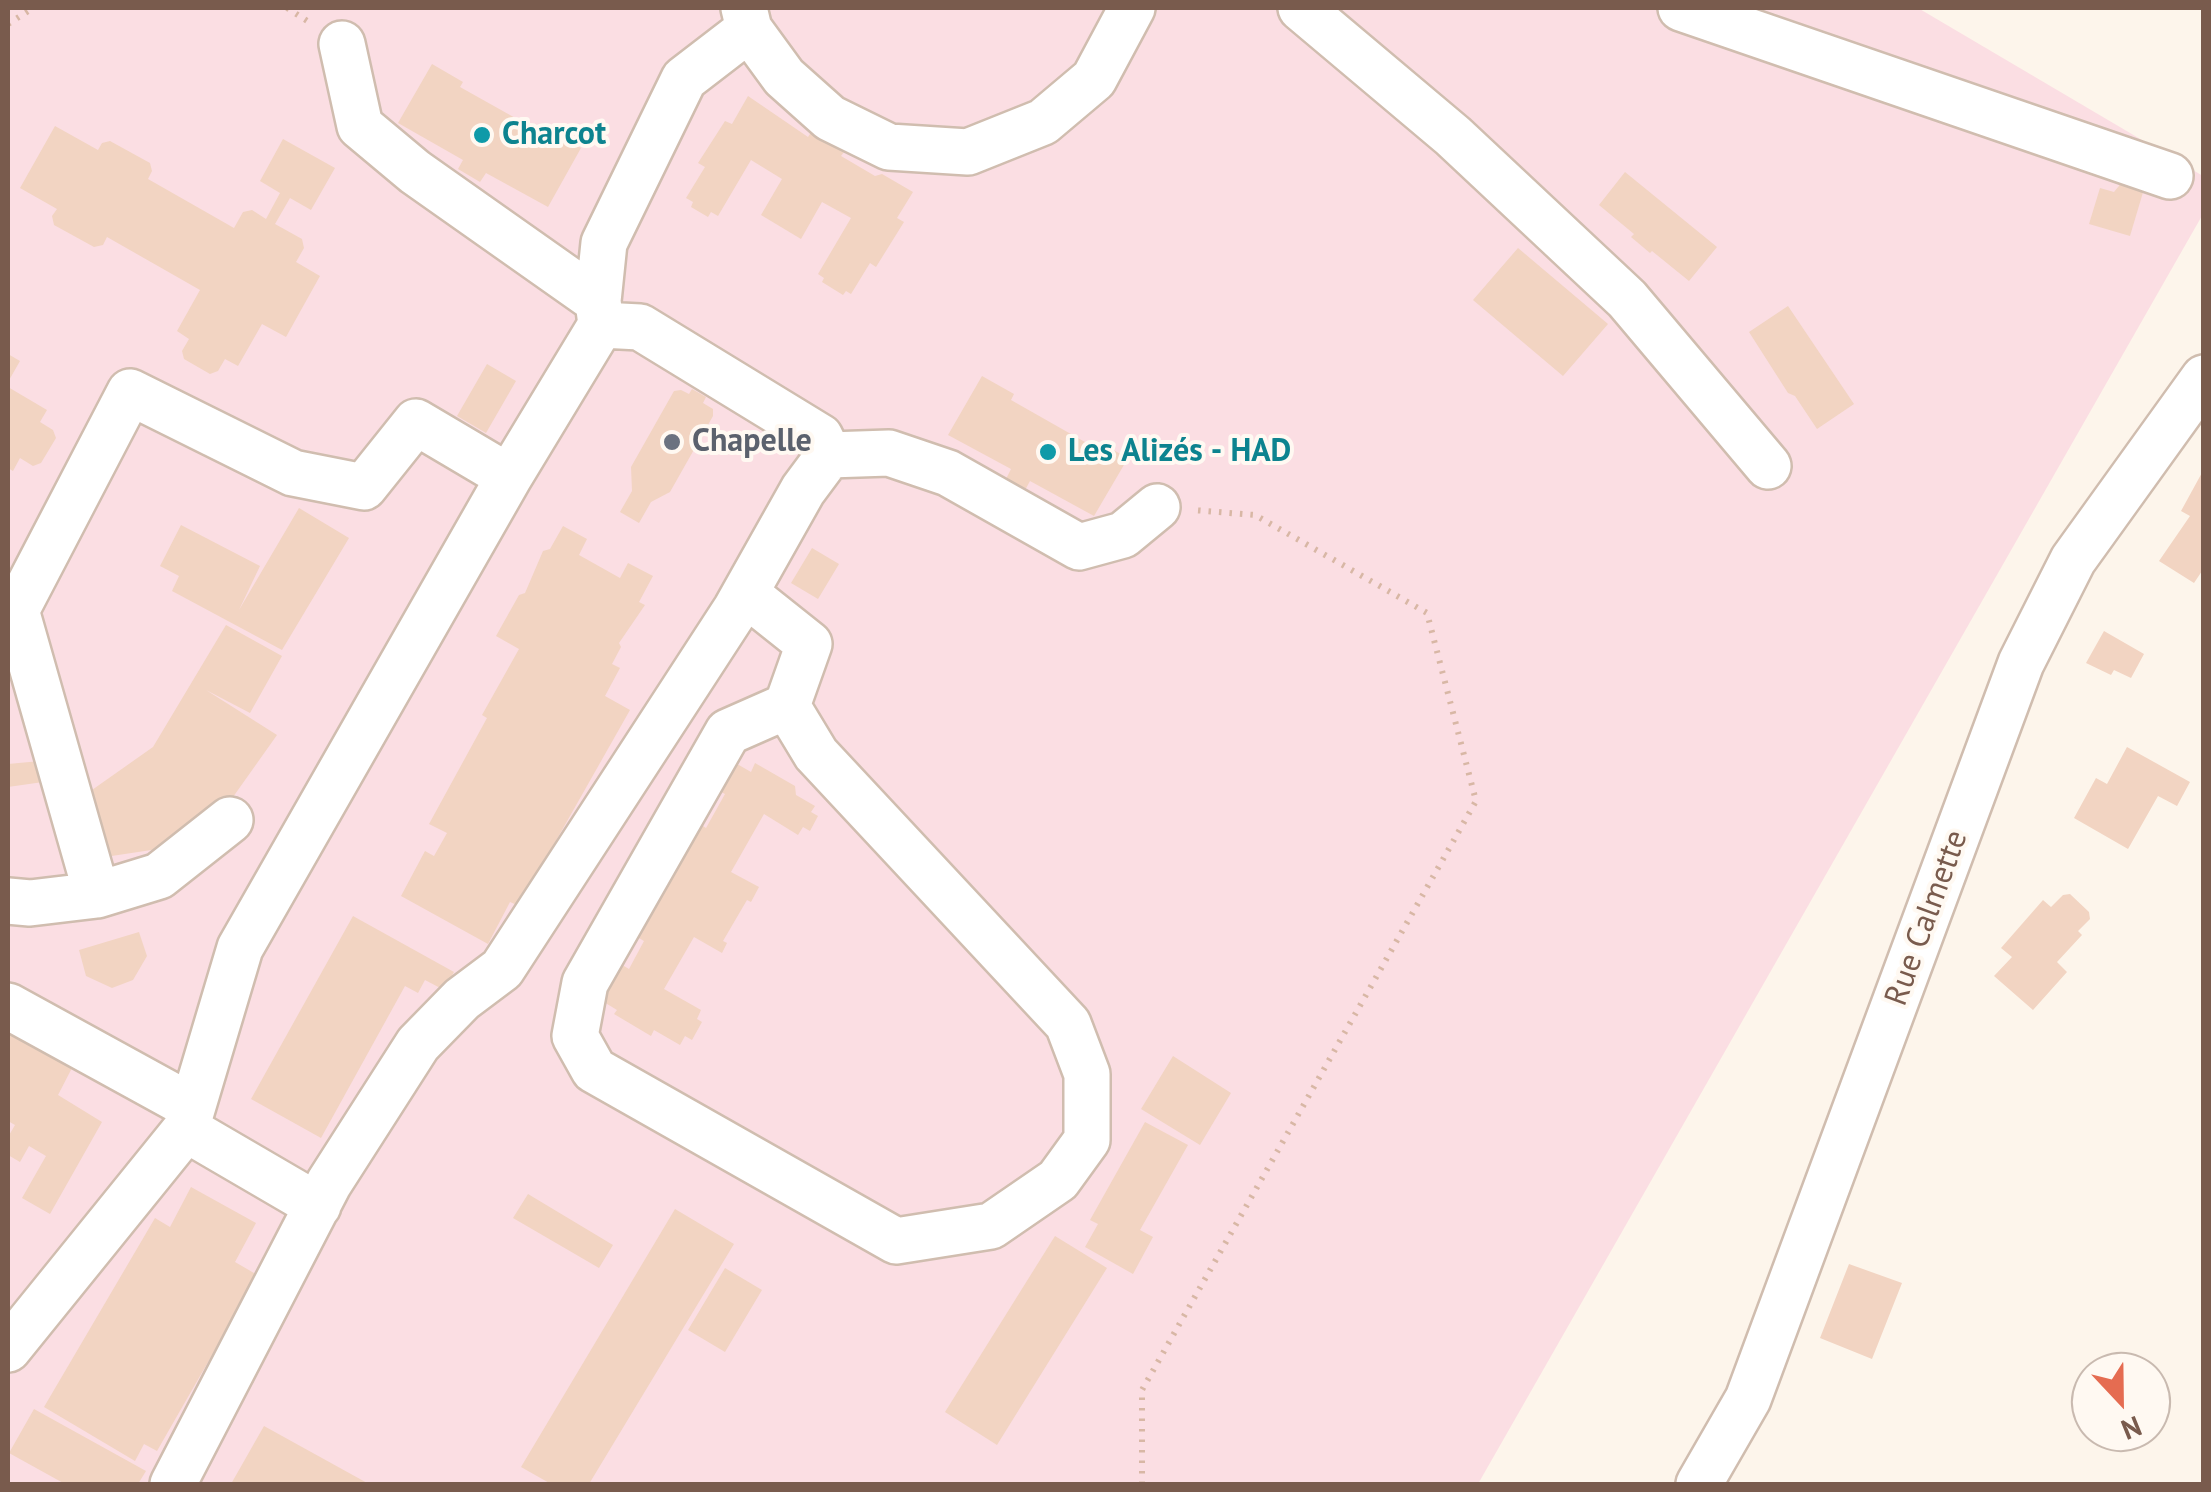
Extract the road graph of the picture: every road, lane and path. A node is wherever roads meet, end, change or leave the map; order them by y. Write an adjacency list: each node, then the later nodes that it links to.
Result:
1 (33, 8): 6 (path)
2 (1132, 8): 5 (street)
3 (1301, 8): 12 (street)
4 (1682, 8): 8 (street)
5 (746, 18): 9 (street)
6 (8, 24)
7 (342, 44): 9 (street)
8 (2170, 176)
9 (600, 313): 11 (street); 13 (street)
10 (2204, 378): 27 (street, Rue Calmette)
11 (829, 456): 14 (street); 15 (street)
12 (1768, 466)
13 (508, 477): 16 (street); 22 (street)
14 (1157, 507): 26 (path)
15 (745, 593): 17 (street); 23 (street)
16 (12, 618): 19 (street)
17 (786, 706): 17 (street)
18 (230, 820): 19 (street)
19 (98, 895): 20 (street)
20 (8, 901)
21 (8, 1006): 22 (street)
22 (189, 1118): 23 (street); 24 (street)
23 (318, 1206): 25 (street)
24 (8, 1349)
25 (173, 1484)
26 (1142, 1484)
27 (1698, 1484)

